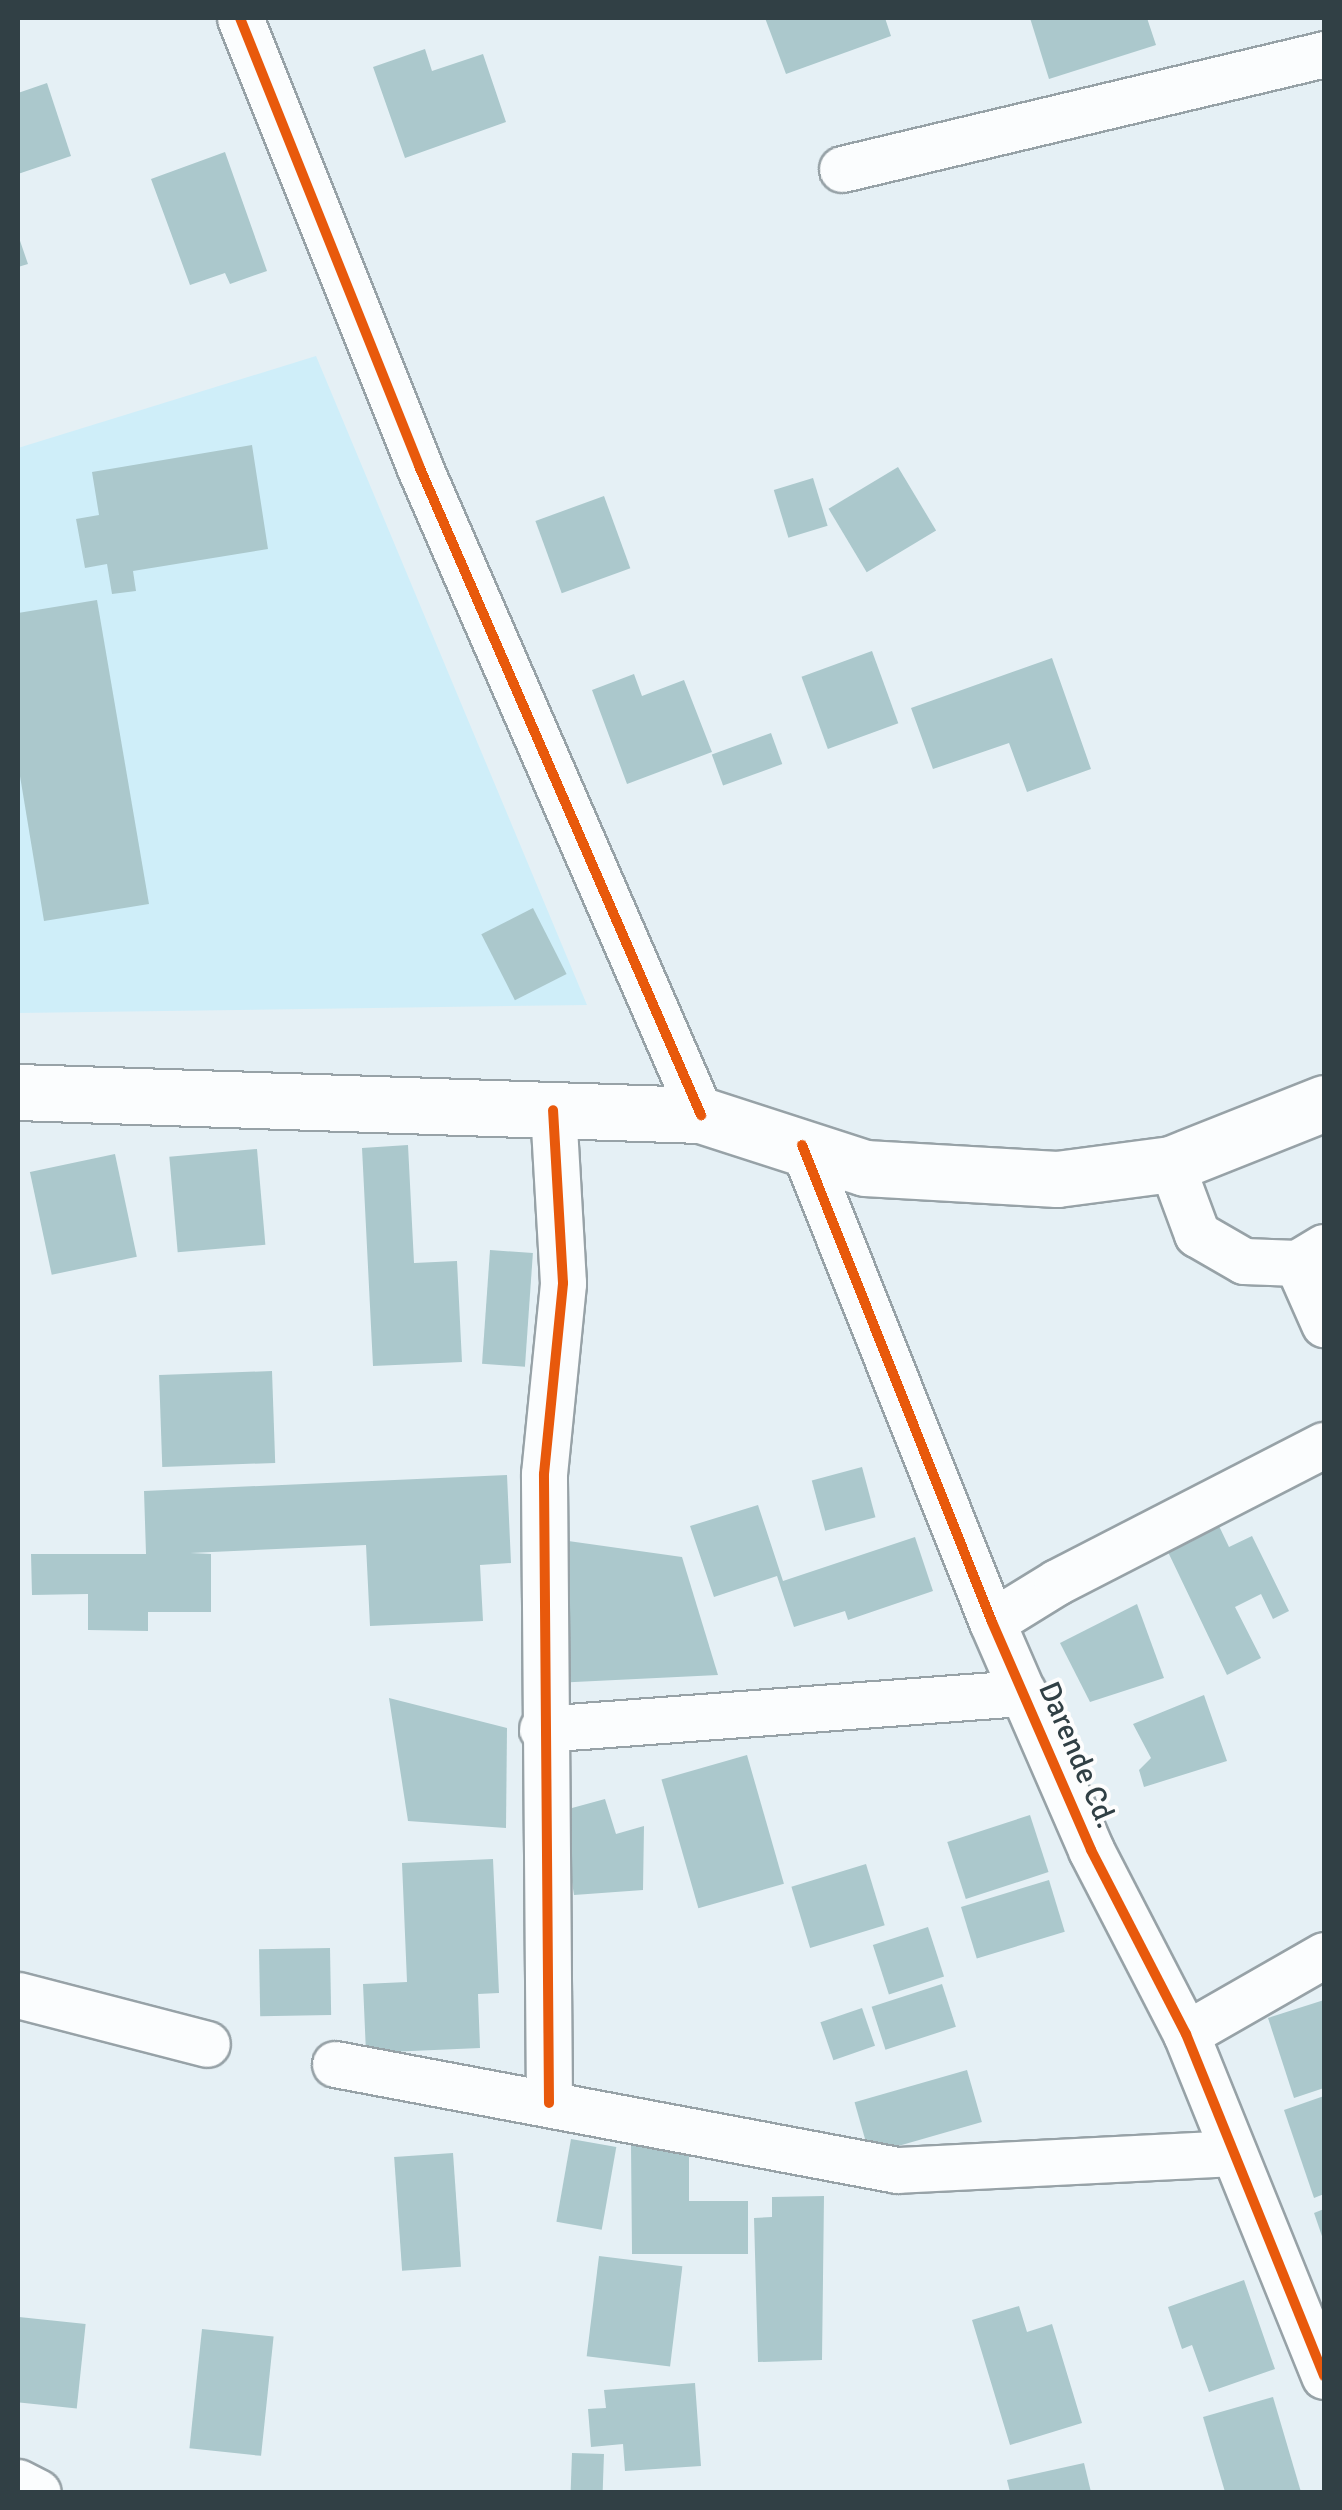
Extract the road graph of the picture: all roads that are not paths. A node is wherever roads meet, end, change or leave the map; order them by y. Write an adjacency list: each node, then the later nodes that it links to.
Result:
1 (240, 18): 7 (street)
2 (1324, 54): 3 (street)
3 (842, 169)
4 (18, 1092): 6 (main road)
5 (1324, 1104): 9 (main road)
6 (553, 1110): 7 (main road); 15 (street)
7 (700, 1115): 8 (main road)
8 (802, 1145): 9 (main road); 13 (street, Darende Cd.)
9 (1171, 1164): 10 (street)
10 (1311, 1255): 11 (street)
11 (1324, 1324)
12 (1324, 1445): 13 (street)
13 (992, 1622): 14 (street, Darende Cd.)
14 (1024, 1693): 15 (street); 18 (street, Darende Cd.)
15 (542, 1729): 21 (street)
16 (1324, 1955): 18 (street)
17 (18, 1995): 19 (street)
18 (1186, 2034): 22 (street, Darende Cd.)
19 (207, 2044)
20 (335, 2064): 21 (street)
21 (549, 2103): 22 (street)
22 (1232, 2154): 23 (street, Darende Cd.)
23 (1324, 2376)
24 (18, 2482): 25 (street)
25 (38, 2492)

